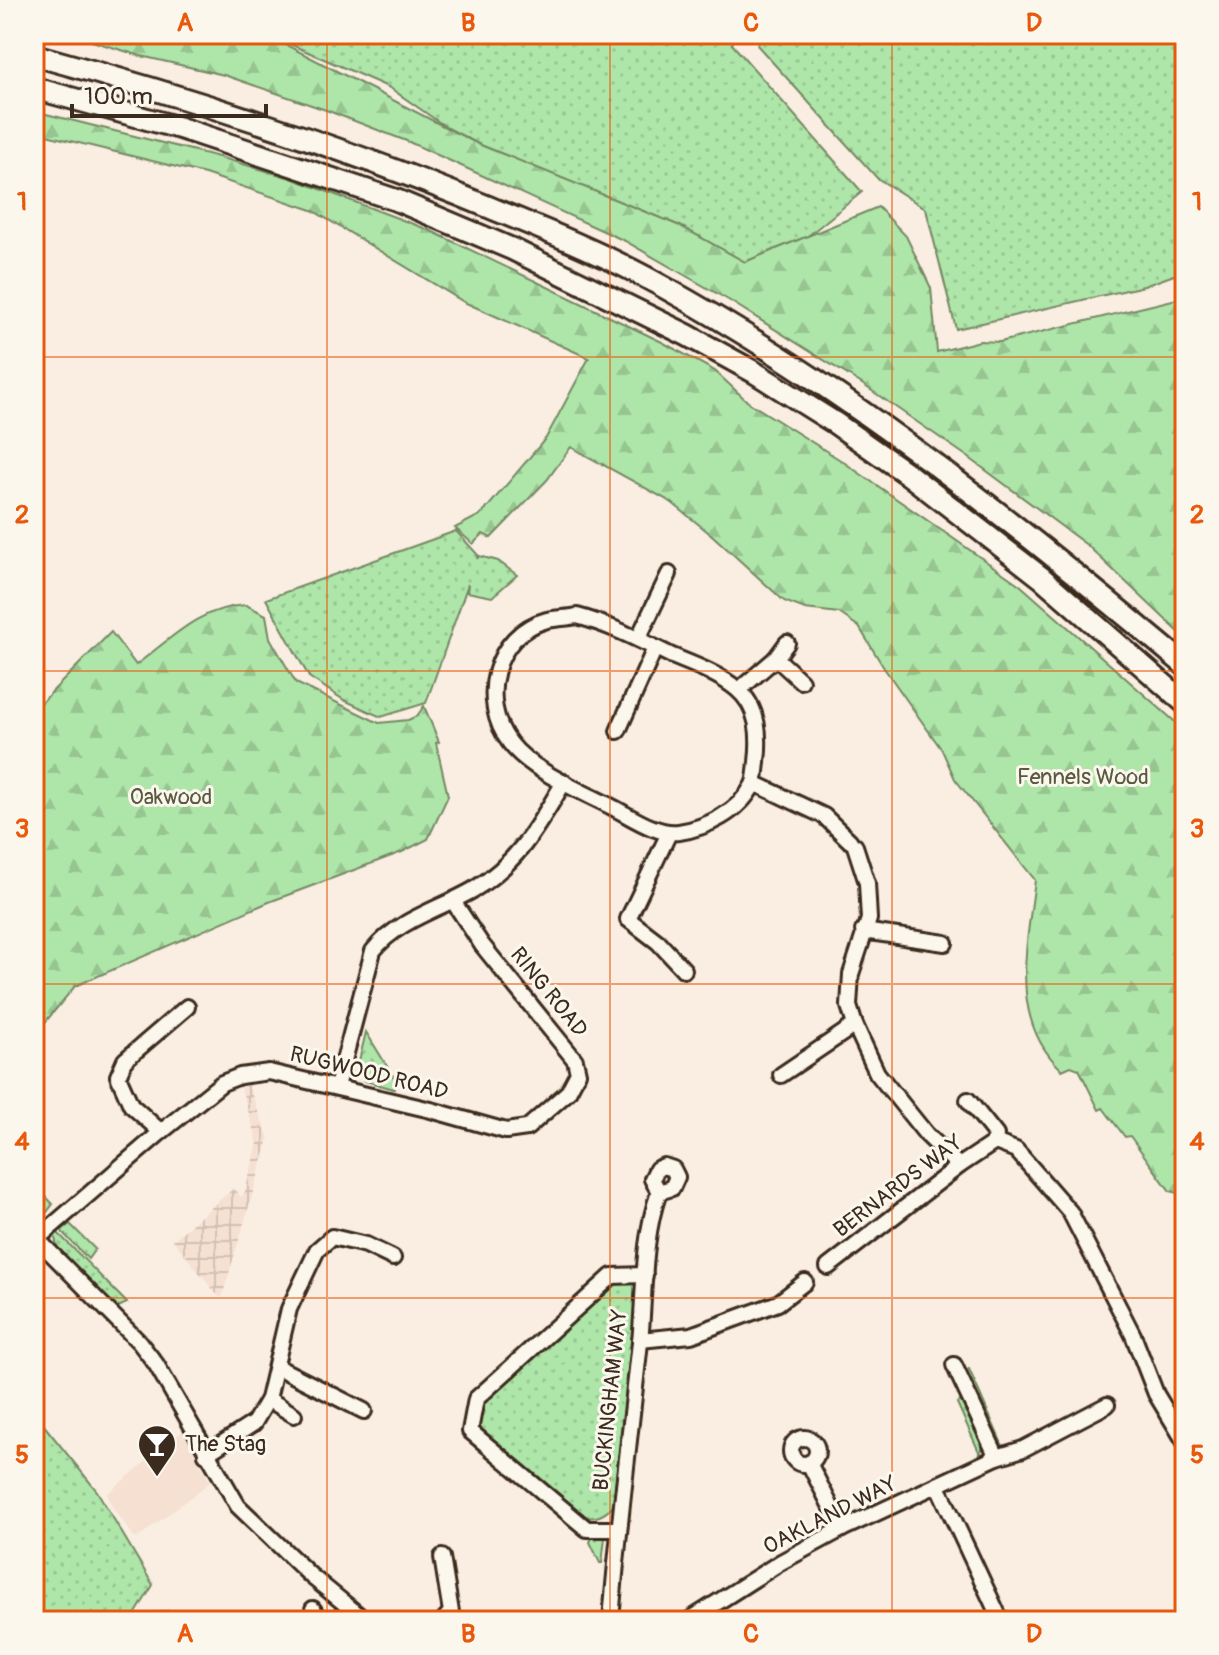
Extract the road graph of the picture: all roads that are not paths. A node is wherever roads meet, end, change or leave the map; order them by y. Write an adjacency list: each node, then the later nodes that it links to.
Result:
1 (34, 55): 8 (highway)
2 (34, 88): 11 (highway)
3 (669, 574): 4 (street)
4 (638, 639): 6 (street); 13 (street)
5 (787, 643): 7 (street)
6 (655, 648): 10 (street); 12 (street)
7 (776, 658): 9 (street); 10 (street)
8 (1185, 665)
9 (801, 681)
10 (739, 690): 14 (street)
11 (1185, 703)
12 (618, 731)
13 (564, 782): 15 (street); 16 (street)
14 (754, 783): 15 (street); 17 (street)
15 (669, 833): 19 (street)
16 (453, 901): 23 (street); 25 (street, RING ROAD)
17 (863, 931): 18 (street); 21 (street)
18 (945, 943)
19 (684, 970)
20 (187, 1007): 26 (street)
21 (855, 1025): 22 (street); 28 (street)
22 (781, 1075)
23 (337, 1087): 25 (street, RUGWOOD ROAD); 26 (street, RUGWOOD ROAD)
24 (968, 1100): 27 (street)
25 (506, 1131)
26 (161, 1132): 30 (street, RUGWOOD ROAD)
27 (995, 1142): 28 (street, BERNARDS WAY); 42 (street)
28 (959, 1166): 32 (street, BERNARDS WAY)
29 (659, 1192): 33 (street, BUCKINGHAM WAY)
30 (35, 1237): 43 (street)
31 (393, 1258): 37 (street)
32 (828, 1267)
33 (645, 1275): 35 (street, BUCKINGHAM WAY); 47 (street, BUCKINGHAM WAY)
34 (805, 1282): 35 (street)
35 (640, 1340): 47 (street, BUCKINGHAM WAY)
36 (954, 1365): 44 (street)
37 (277, 1367): 38 (street); 40 (street)
38 (268, 1399): 41 (street); 43 (street)
39 (1107, 1405): 44 (street, OAKLAND WAY)
40 (364, 1411)
41 (294, 1415)
42 (1185, 1442)
43 (206, 1454): 50 (street)
44 (997, 1457): 46 (street, OAKLAND WAY)
45 (809, 1463): 48 (street)
46 (938, 1486): 48 (street, OAKLAND WAY); 54 (street)
47 (618, 1529): 52 (street, BUCKINGHAM WAY)
48 (842, 1529): 53 (street, OAKLAND WAY)
49 (442, 1557): 51 (street)
50 (366, 1621)
51 (443, 1621)
52 (611, 1621)
53 (688, 1621)
54 (1001, 1621)

